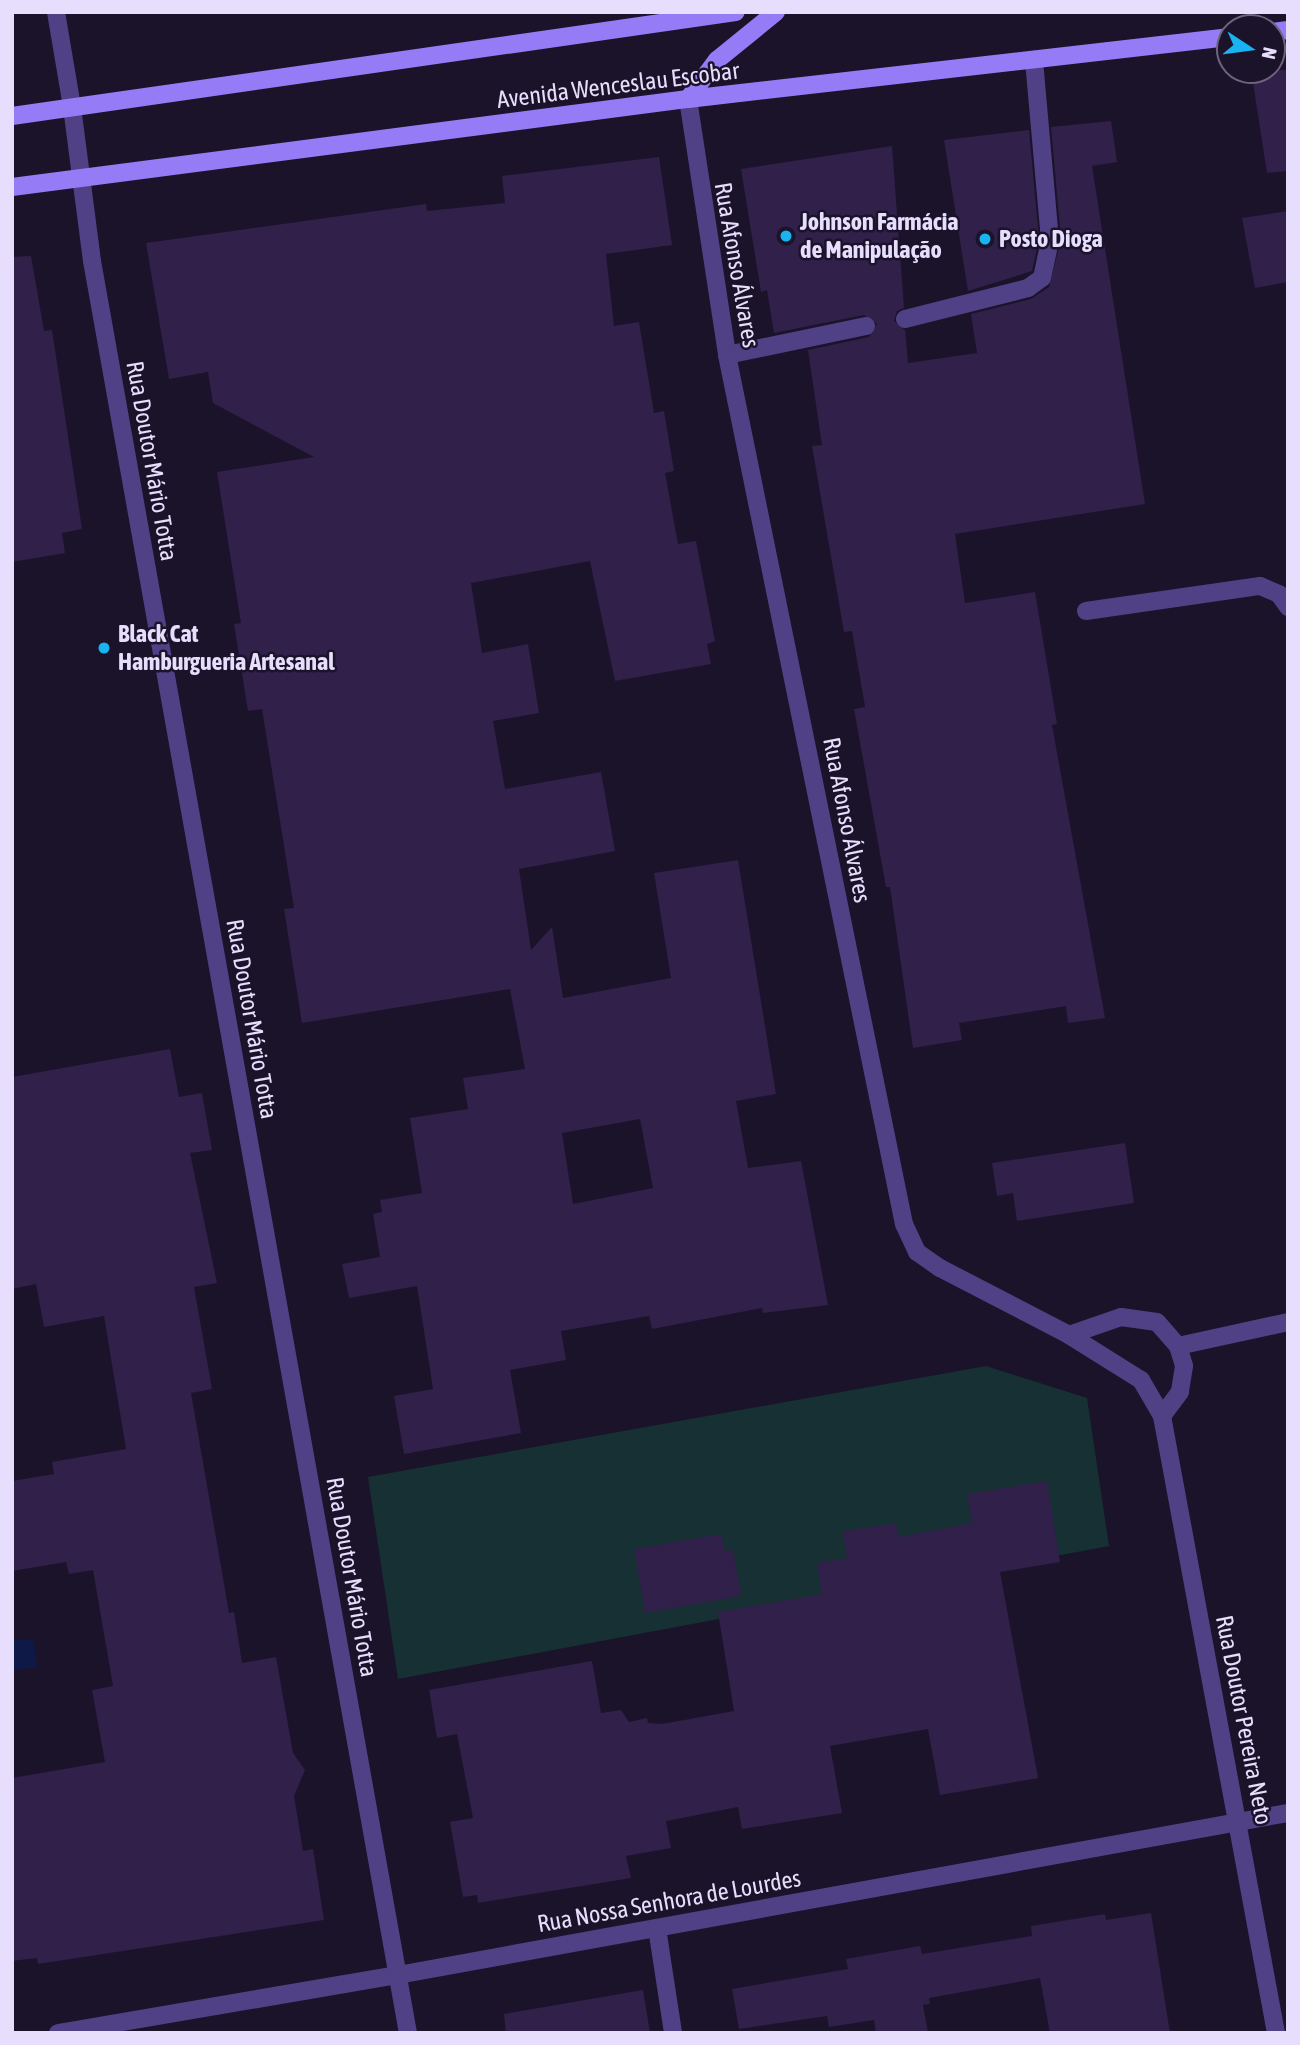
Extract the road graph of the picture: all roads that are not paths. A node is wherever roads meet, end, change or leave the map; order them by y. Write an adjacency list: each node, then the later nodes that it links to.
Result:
1 (56, 12): 7 (street, Rua Doutor Mário Totta)
2 (736, 12): 7 (main road)
3 (776, 12): 6 (main road)
4 (1216, 39): 5 (main road, Avenida Wenceslau Escobar)
5 (1034, 60): 6 (main road, Avenida Wenceslau Escobar); 11 (street)
6 (688, 99): 9 (main road, Avenida Wenceslau Escobar); 13 (street, Rua Afonso Álvares)
7 (72, 107): 8 (main road); 9 (street, Rua Doutor Mário Totta)
8 (12, 116)
9 (82, 180): 10 (main road, Avenida Wenceslau Escobar); 23 (street, Rua Doutor Mário Totta)
10 (12, 187)
11 (905, 319)
12 (866, 326): 13 (street)
13 (727, 355): 17 (street, Rua Afonso Álvares)
14 (1288, 607): 15 (street)
15 (1086, 611)
16 (1288, 1322): 18 (street)
17 (1069, 1335): 18 (street); 19 (street, Rua Afonso Álvares)
18 (1178, 1346): 19 (street)
19 (1162, 1416): 21 (street, Rua Doutor Pereira Neto)
20 (1288, 1813): 21 (street, Rua Nossa Senhora de Lourdes)
21 (1238, 1822): 22 (street, Rua Nossa Senhora de Lourdes); 27 (street, Rua Doutor Pereira Neto)
22 (657, 1928): 23 (street, Rua Nossa Senhora de Lourdes); 26 (street)
23 (398, 1975): 24 (street, Rua Nossa Senhora de Lourdes); 25 (street, Rua Doutor Mário Totta)
24 (58, 2033)
25 (408, 2033)
26 (673, 2033)
27 (1276, 2033)

